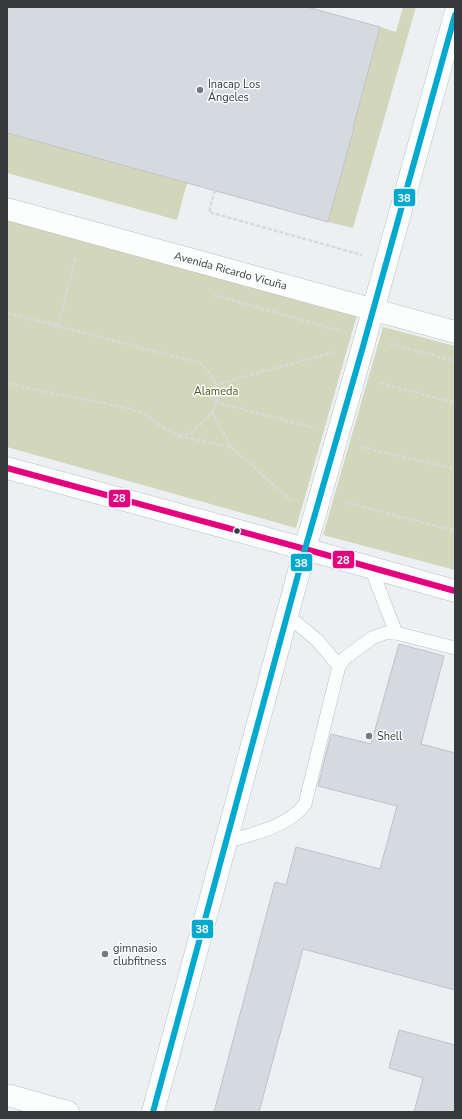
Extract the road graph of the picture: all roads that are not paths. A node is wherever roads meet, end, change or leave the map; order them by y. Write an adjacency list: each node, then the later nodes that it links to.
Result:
1 (455, 15): 3 (street)
2 (7, 209): 3 (street, Avenida Ricardo Vicuña)
3 (374, 310): 4 (street, Avenida Ricardo Vicuña); 6 (street)
4 (455, 332)
5 (7, 468): 6 (street)
6 (305, 549): 7 (street); 9 (street)
7 (371, 568): 8 (street); 10 (lane)
8 (455, 591)
9 (287, 615): 12 (lane); 13 (street)
10 (396, 633): 11 (lane); 12 (lane)
11 (455, 648)
12 (339, 666): 13 (lane)
13 (226, 842): 16 (street)
14 (7, 1095): 15 (street)
15 (68, 1112)
16 (153, 1112)

